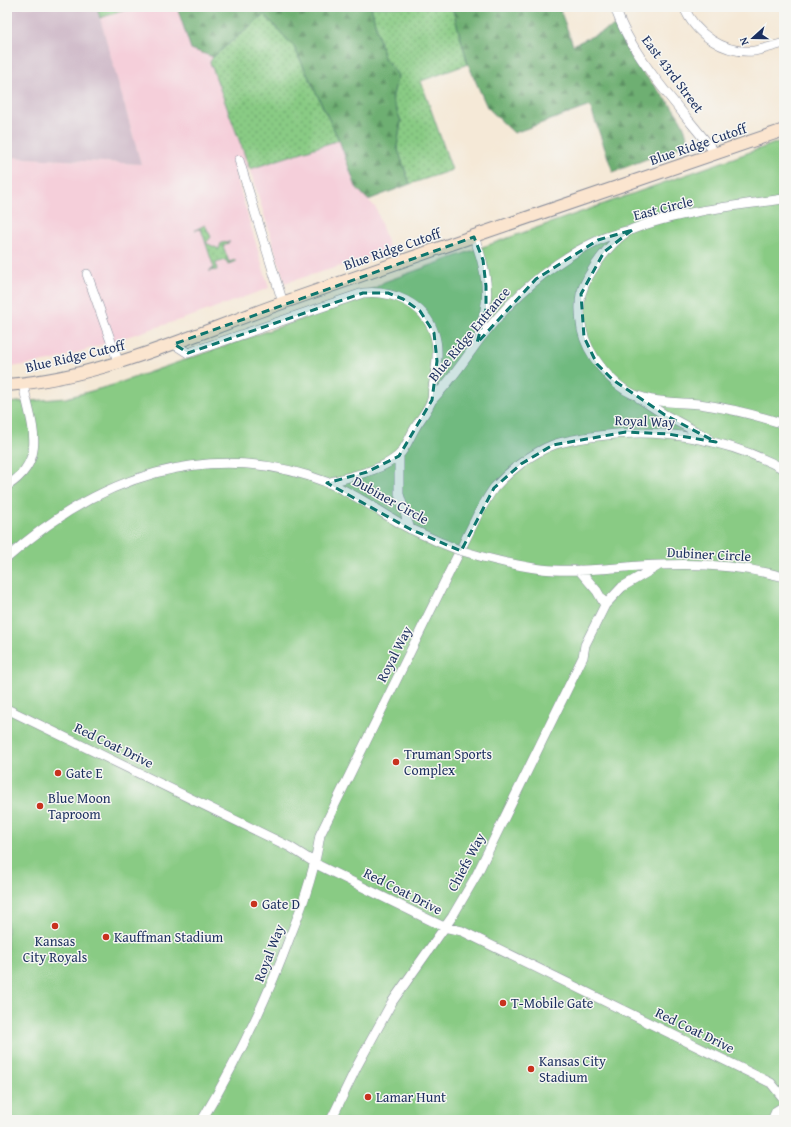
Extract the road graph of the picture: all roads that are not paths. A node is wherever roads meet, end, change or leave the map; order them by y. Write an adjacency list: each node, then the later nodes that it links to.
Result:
1 (615, 7): 5 (street, East 43rd Street)
2 (684, 7): 3 (street)
3 (784, 43)
4 (784, 130): 5 (main road, Blue Ridge Cutoff)
5 (716, 154): 9 (main road, Blue Ridge Cutoff)
6 (239, 160): 11 (street)
7 (784, 199): 8 (street, East Circle)
8 (632, 230): 12 (street, Blue Ridge Entrance); 17 (street, East Circle)
9 (474, 237): 11 (main road, Blue Ridge Cutoff); 12 (street)
10 (86, 274): 14 (street)
11 (282, 303): 13 (main road, Blue Ridge Cutoff)
12 (480, 340): 18 (street, Blue Ridge Entrance)
13 (174, 344): 14 (main road, Blue Ridge Cutoff); 18 (street)
14 (119, 364): 15 (main road, Blue Ridge Cutoff)
15 (22, 384): 16 (main road, Blue Ridge Cutoff); 24 (street)
16 (7, 385)
17 (633, 394): 19 (street, East Circle); 20 (street, East Circle)
18 (432, 400): 21 (street)
19 (784, 424)
20 (716, 442): 22 (street, Royal Way); 32 (street, Royal Way)
21 (399, 456): 23 (street); 25 (street)
22 (784, 469)
23 (327, 483): 25 (street, Dubiner Circle); 26 (street, Dubiner Circle)
24 (7, 486)
25 (410, 529): 28 (street, Dubiner Circle, bridge)
26 (7, 558)
27 (659, 565): 28 (street, Dubiner Circle); 29 (street, Dubiner Circle); 30 (street, Chiefs Way)
28 (580, 570): 30 (street)
29 (784, 577)
30 (605, 605): 33 (street, Chiefs Way)
31 (7, 709): 32 (street, Red Coat Drive)
32 (314, 861): 33 (street, Red Coat Drive); 36 (street, Royal Way)
33 (444, 927): 34 (street, Red Coat Drive); 37 (street, Chiefs Way)
34 (784, 1099)
35 (784, 1106): 38 (street)
36 (202, 1120)
37 (331, 1120)
38 (772, 1120)

